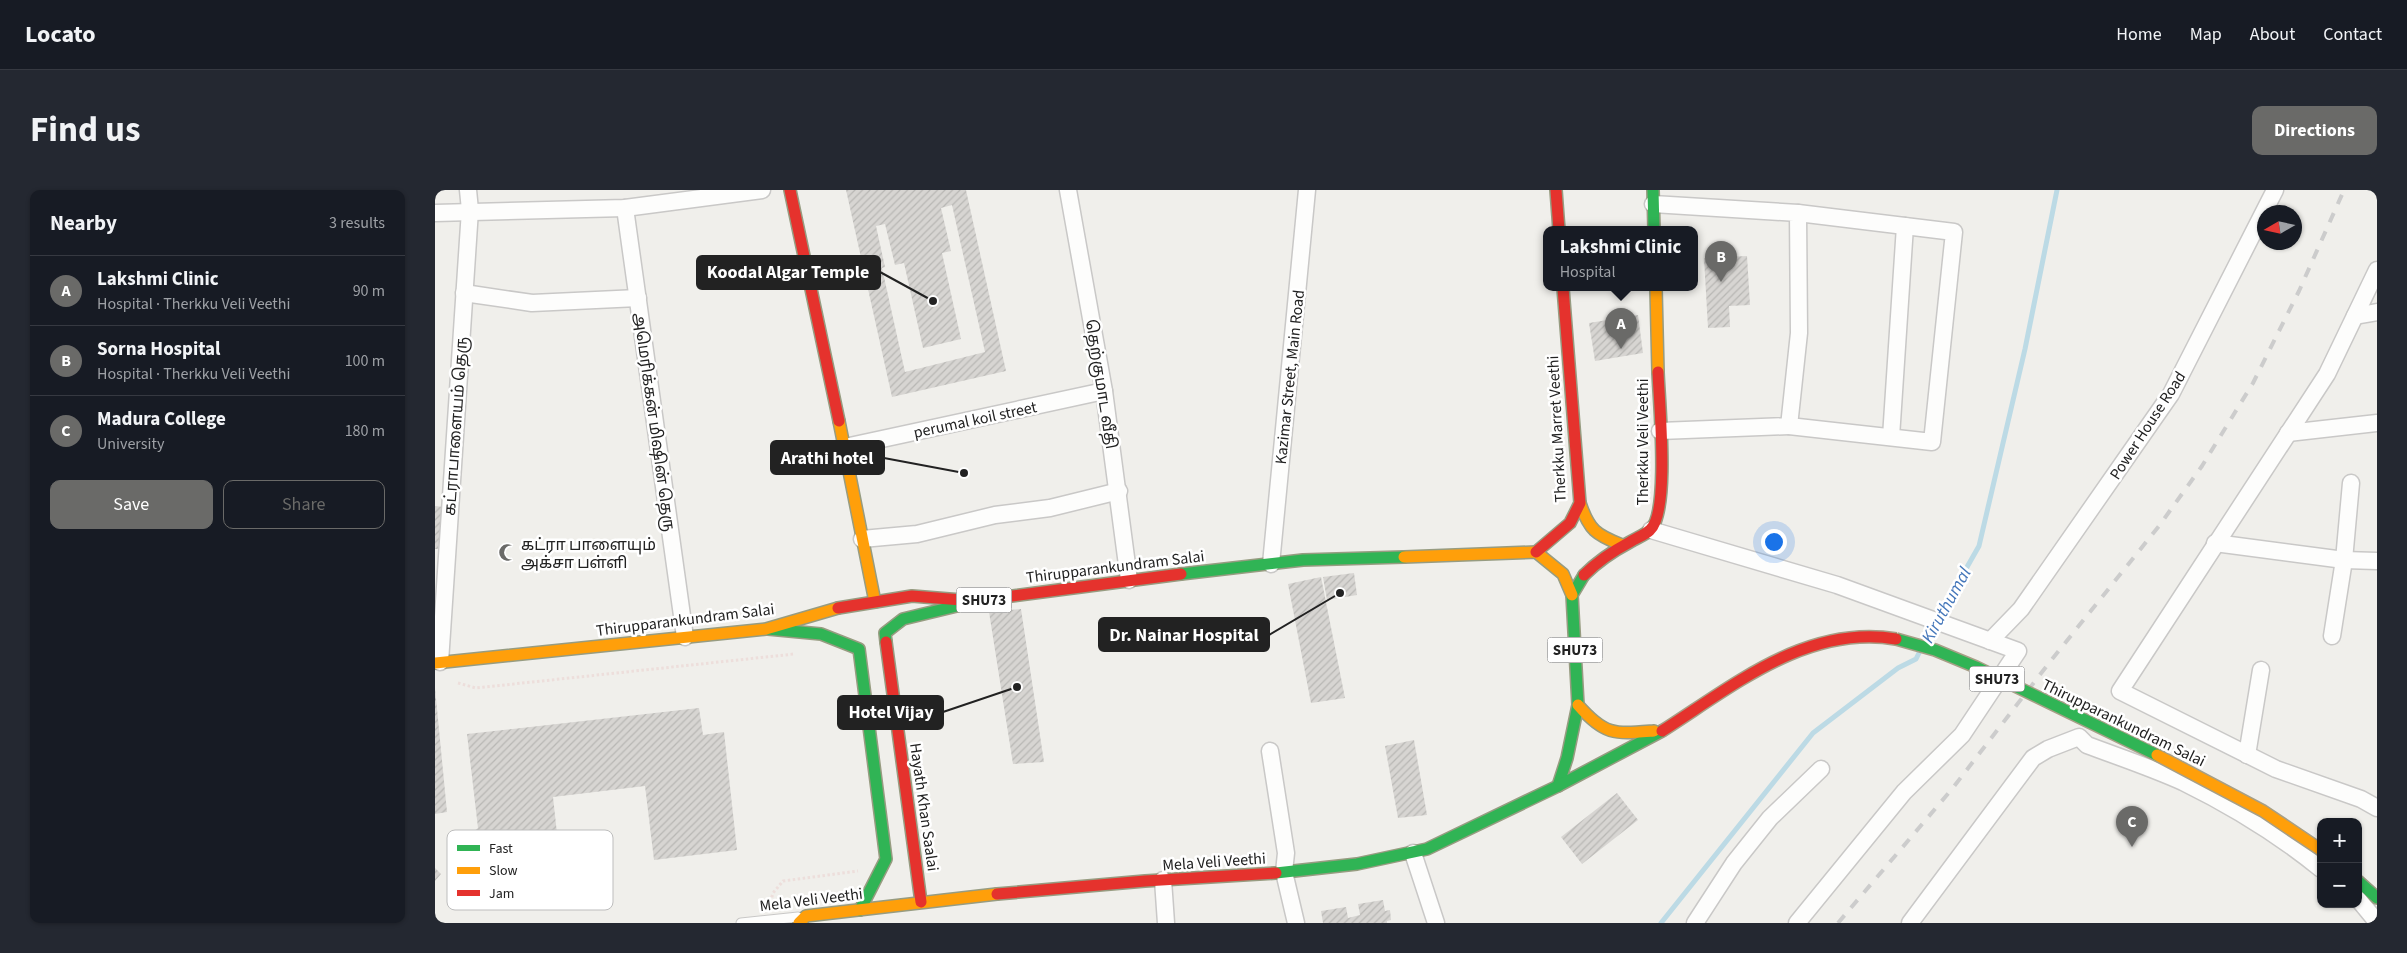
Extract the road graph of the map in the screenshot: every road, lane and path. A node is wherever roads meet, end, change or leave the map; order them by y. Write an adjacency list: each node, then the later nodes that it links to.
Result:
1 (469, 190): 10 (street, கட்ராபாளையம் தெரு)
2 (762, 190): 9 (street)
3 (789, 190): 29 (main road)
4 (1068, 190): 23 (street, தெற்குமாட வீதி)
5 (1307, 190): 40 (street, Kazimar Street, Main Road)
6 (1556, 190): 13 (main road)
7 (2275, 190): 48 (street, Power House Road)
8 (1653, 197): 12 (street); 14 (main road)
9 (625, 208): 10 (street); 20 (street, அமெரிக்கன் மிஷின் தெரு)
10 (470, 210): 11 (street); 19 (street, கட்ராபாளையம் தெரு)
11 (435, 213)
12 (1798, 213): 15 (street); 25 (street)
13 (1559, 226)
14 (1654, 226)
15 (1905, 226): 28 (street); 28 (street)
16 (2377, 270): 22 (street)
17 (1563, 291): 32 (main road, Therkku Marret Veethi)
18 (1656, 291): 26 (main road, Therkku Veli Veethi)
19 (464, 293): 20 (street); 50 (street, கட்ராபாளையம் தெரு)
20 (638, 298): 47 (street, அமெரிக்கன் மிஷின் தெரு)
21 (2377, 312): 22 (street)
22 (2355, 316): 27 (street)
23 (1105, 391): 29 (street, perumal koil street); 31 (street, தெற்குமாட வீதி)
24 (2377, 423): 27 (street)
25 (1789, 426): 26 (street); 28 (street)
26 (1660, 431): 33 (main road, Therkku Veli Veethi)
27 (2288, 433): 35 (street)
28 (1891, 437)
29 (845, 446): 34 (main road)
30 (2351, 483): 38 (street)
31 (1119, 491): 34 (street); 41 (street, தெற்குமாட வீதி)
32 (1580, 503): 36 (main road); 37 (main road, Therkku Marret Veethi)
33 (1651, 530): 36 (main road); 48 (street)
34 (862, 539): 44 (main road)
35 (2215, 544): 38 (street); 56 (street)
36 (1623, 545): 42 (main road)
37 (1536, 552): 40 (main road, Thirupparankundram Salai / SHU73); 42 (main road, SHU73)
38 (2344, 560): 39 (street); 46 (street)
39 (2377, 561)
40 (1271, 564): 41 (main road, Thirupparankundram Salai / SHU73)
41 (1129, 580): 43 (main road, Thirupparankundram Salai / SHU73)
42 (1572, 595): 53 (main road, SHU73)
43 (974, 601): 44 (main road, Thirupparankundram Salai / SHU73); 68 (main road, Hayath Khan Saalai)
44 (875, 602): 45 (main road, Thirupparankundram Salai / SHU73)
45 (766, 629): 47 (main road, Thirupparankundram Salai / SHU73); 70 (main road)
46 (2332, 636)
47 (685, 637): 50 (main road, Thirupparankundram Salai / SHU73)
48 (1990, 641): 80 (street)
49 (799, 653): 52 (path)
50 (437, 662)
51 (2261, 670): 56 (street)
52 (451, 682)
53 (1578, 705): 54 (main road); 58 (main road)
54 (1662, 731): 58 (main road, Mela Veli Veethi); 60 (main road, Thirupparankundram Salai / SHU73, bridge)
55 (1270, 751): 64 (street)
56 (2247, 755): 59 (street)
57 (1821, 769): 79 (street)
58 (1558, 786): 61 (main road, Mela Veli Veethi)
59 (2377, 808)
60 (2317, 847)
61 (1413, 853): 64 (main road, Mela Veli Veethi); 78 (street)
62 (2317, 866): 81 (street)
63 (863, 871): 73 (path)
64 (1284, 872): 65 (main road, Mela Veli Veethi); 77 (street)
65 (1163, 880): 68 (main road, Mela Veli Veethi); 76 (street)
66 (2362, 885): 67 (main road)
67 (2377, 898)
68 (921, 902): 70 (main road, Mela Veli Veethi)
69 (2362, 904): 74 (street)
70 (867, 911): 71 (main road, Mela Veli Veethi)
71 (836, 918): 72 (main road, Mela Veli Veethi)
72 (802, 919): 73 (lane, Mela Veli Veethi)
73 (751, 922): 75 (lane, Mela Veli Veethi)
74 (2377, 922)
75 (741, 923)
76 (1166, 923)
77 (1296, 923)
78 (1436, 923)
79 (1695, 923)
80 (1797, 923)
81 (1910, 923)

